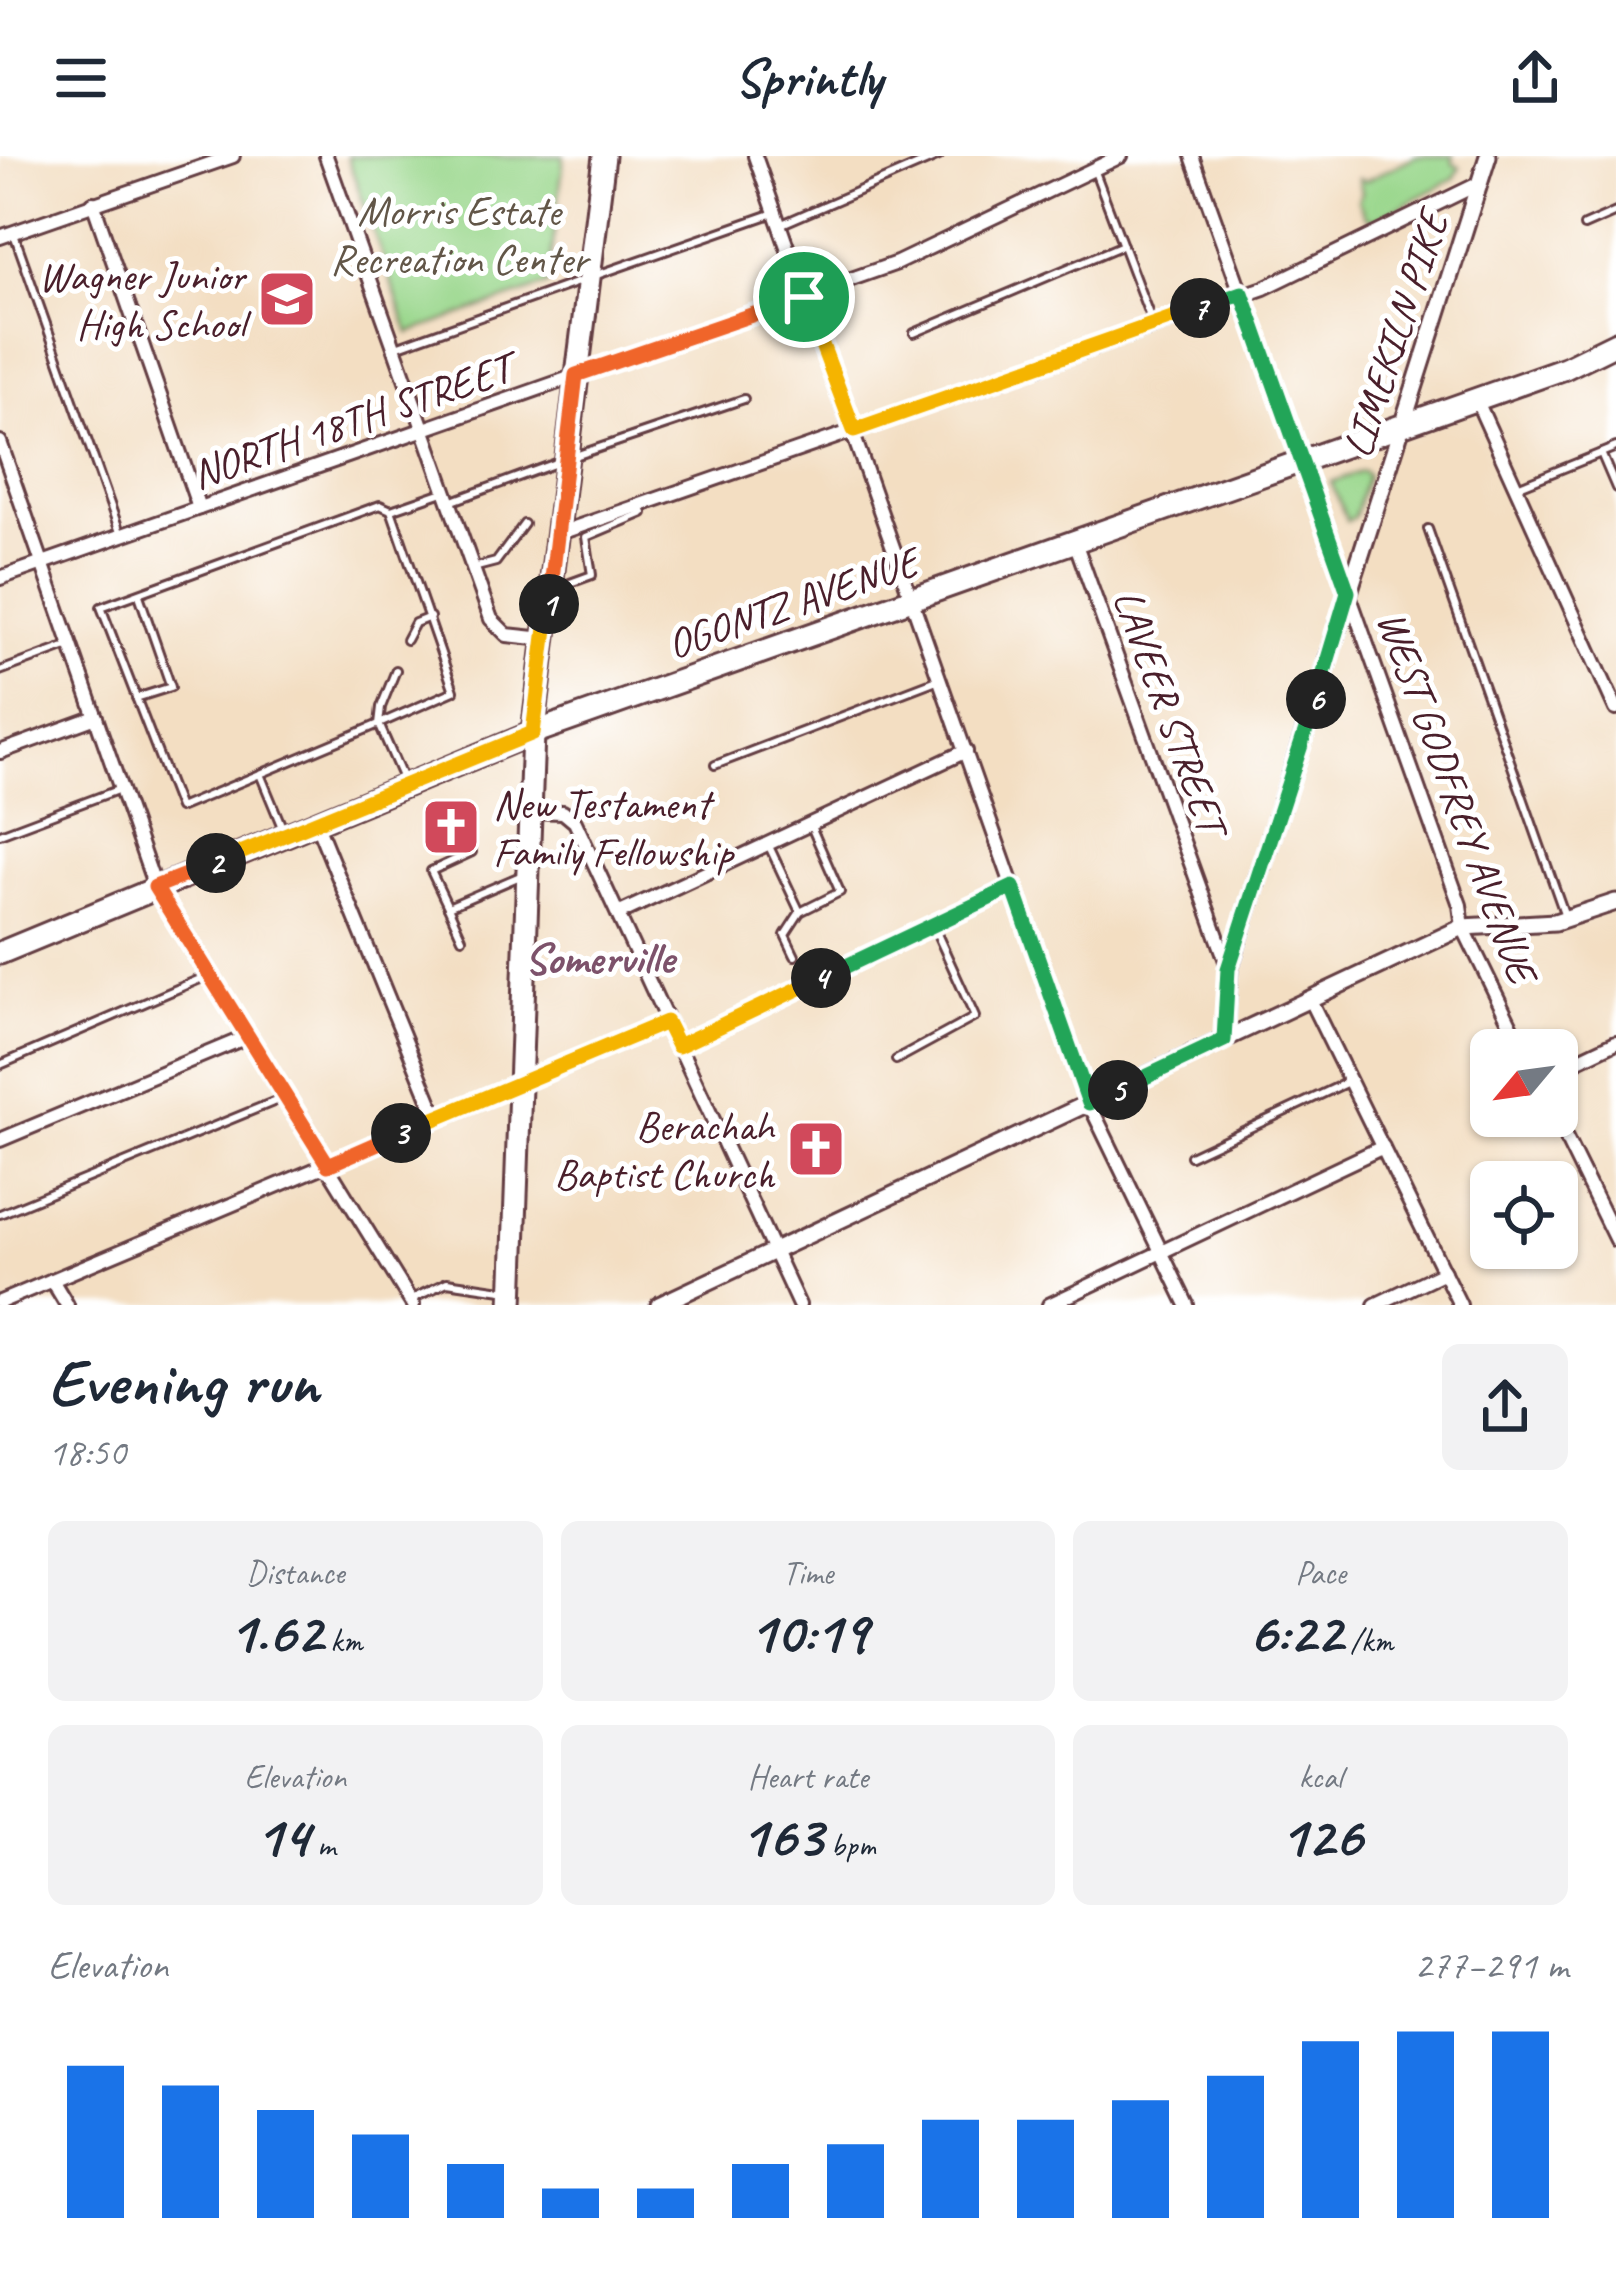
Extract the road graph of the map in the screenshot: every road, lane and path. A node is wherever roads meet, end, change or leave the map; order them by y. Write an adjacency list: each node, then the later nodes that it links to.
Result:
1 (233, 156): 11 (street)
2 (326, 156): 23 (street)
3 (604, 156): 17 (main road)
4 (755, 156): 13 (street)
5 (939, 156): 13 (lane)
6 (1120, 156): 9 (street, NORTH 18TH STREET)
7 (1192, 156): 18 (street, WEST GODFREY AVENUE)
8 (1488, 156): 10 (street, LIMEKILN PIKE)
9 (1099, 163): 16 (lane); 19 (street, NORTH 18TH STREET)
10 (1480, 182): 18 (street); 27 (street, LIMEKILN PIKE)
11 (93, 203): 15 (street); 41 (street)
12 (1616, 212): 14 (lane)
13 (777, 219): 17 (lane); 19 (street)
14 (1584, 226)
15 (7, 235): 46 (lane)
16 (1123, 244): 20 (lane); 21 (lane)
17 (589, 278): 23 (lane); 24 (main road)
18 (1242, 293): 20 (street); 34 (street, WEST GODFREY AVENUE)
19 (804, 297): 24 (street, NORTH 18TH STREET); 29 (street)
20 (1154, 325): 29 (street)
21 (914, 333)
22 (1616, 343): 25 (main road, OGONTZ AVENUE)
23 (393, 348): 28 (street)
24 (576, 375): 28 (street, NORTH 18TH STREET); 33 (main road)
25 (1475, 398): 27 (main road, OGONTZ AVENUE); 37 (street)
26 (744, 399): 33 (lane)
27 (1403, 426): 34 (main road, OGONTZ AVENUE); 52 (street, LIMEKILN PIKE)
28 (424, 429): 39 (street); 41 (street, NORTH 18TH STREET)
29 (854, 430): 40 (street); 54 (street)
30 (0, 442): 35 (street)
31 (1616, 446): 32 (lane)
32 (1600, 453): 37 (lane); 38 (lane)
33 (567, 459): 39 (lane); 45 (main road)
34 (1300, 462): 47 (main road, OGONTZ AVENUE); 52 (street, WEST GODFREY AVENUE)
35 (14, 482): 36 (lane); 48 (street)
36 (0, 487)
37 (1517, 487): 63 (street)
38 (1616, 488)
39 (448, 497): 42 (lane); 49 (street)
40 (640, 506): 45 (street); 51 (lane)
41 (199, 508): 46 (street, NORTH 18TH STREET)
42 (391, 510): 53 (lane); 55 (lane)
43 (524, 524): 49 (lane)
44 (1428, 530): 87 (lane)
45 (557, 534): 51 (main road)
46 (121, 536): 48 (street, NORTH 18TH STREET)
47 (1075, 542): 54 (main road, OGONTZ AVENUE); 93 (street, LAVEER STREET)
48 (43, 562): 50 (street, NORTH 18TH STREET); 58 (street)
49 (473, 568): 57 (street)
50 (0, 578)
51 (550, 591): 57 (main road)
52 (1348, 592): 89 (street, WEST GODFREY AVENUE); 93 (street, LIMEKILN PIKE)
53 (139, 594): 62 (lane); 62 (lane)
54 (912, 601): 61 (street); 66 (main road, OGONTZ AVENUE)
55 (430, 617): 56 (lane); 65 (lane)
56 (406, 640)
57 (544, 640): 66 (main road)
58 (72, 645): 60 (lane); 64 (street)
59 (396, 670): 65 (lane)
60 (0, 671)
61 (940, 679): 67 (street); 69 (lane)
62 (136, 698): 70 (lane)
63 (1616, 709)
64 (96, 717): 68 (street); 72 (street)
65 (379, 724): 70 (lane); 71 (lane)
66 (533, 733): 71 (main road, OGONTZ AVENUE); 73 (main road)
67 (966, 751): 75 (street); 82 (street)
68 (0, 752)
69 (715, 765)
70 (260, 774): 77 (lane)
71 (406, 784): 74 (main road, OGONTZ AVENUE)
72 (122, 789): 76 (lane); 81 (street)
73 (530, 811): 80 (main road); 86 (street)
74 (316, 822): 77 (main road, OGONTZ AVENUE); 109 (street)
75 (810, 824): 78 (street); 85 (lane)
76 (0, 834)
77 (285, 835): 81 (main road, OGONTZ AVENUE)
78 (768, 844): 85 (lane); 86 (street)
79 (472, 852): 84 (lane)
80 (528, 873): 84 (lane); 106 (main road)
81 (155, 887): 91 (main road, OGONTZ AVENUE); 94 (street)
82 (1013, 887): 88 (street); 108 (street)
83 (1616, 902): 87 (street)
84 (448, 907): 90 (lane)
85 (800, 912): 92 (lane)
86 (618, 914): 96 (street)
87 (1567, 919): 89 (street)
88 (933, 925): 101 (street); 102 (lane)
89 (1462, 927): 95 (street); 97 (street, WEST GODFREY AVENUE)
90 (462, 938)
91 (0, 952)
92 (795, 956)
93 (1228, 969): 99 (street, LIMEKILN PIKE)
94 (211, 975): 98 (street); 104 (lane)
95 (1309, 998): 99 (street); 105 (street)
96 (666, 1022): 101 (street); 106 (street)
97 (1512, 1029)
98 (249, 1036): 107 (street); 111 (street)
99 (1224, 1040): 108 (street)
100 (1616, 1042): 103 (street)
101 (678, 1046): 119 (street)
102 (896, 1060)
103 (1578, 1060)
104 (0, 1065)
105 (1350, 1081): 112 (street); 113 (lane)
106 (521, 1084): 109 (street); 123 (main road)
107 (286, 1096): 114 (street); 117 (lane)
108 (1089, 1103): 119 (street); 120 (street)
109 (437, 1118): 114 (street)
110 (1565, 1137): 116 (street)
111 (0, 1140)
112 (1382, 1148): 120 (street); 121 (street)
113 (1190, 1156)
114 (328, 1165): 122 (street); 125 (street)
115 (1616, 1202): 116 (street)
116 (1601, 1209): 118 (street)
117 (0, 1214)
118 (1616, 1240)
119 (773, 1252): 127 (street); 128 (street)
120 (1160, 1252): 129 (street); 130 (street)
121 (1444, 1272): 131 (street); 132 (street)
122 (52, 1280): 124 (street); 126 (street)
123 (513, 1298): 125 (lane)
124 (0, 1302)
125 (411, 1302)
126 (68, 1305)
127 (658, 1305)
128 (799, 1305)
129 (1049, 1305)
130 (1186, 1305)
131 (1375, 1305)
132 (1460, 1305)

